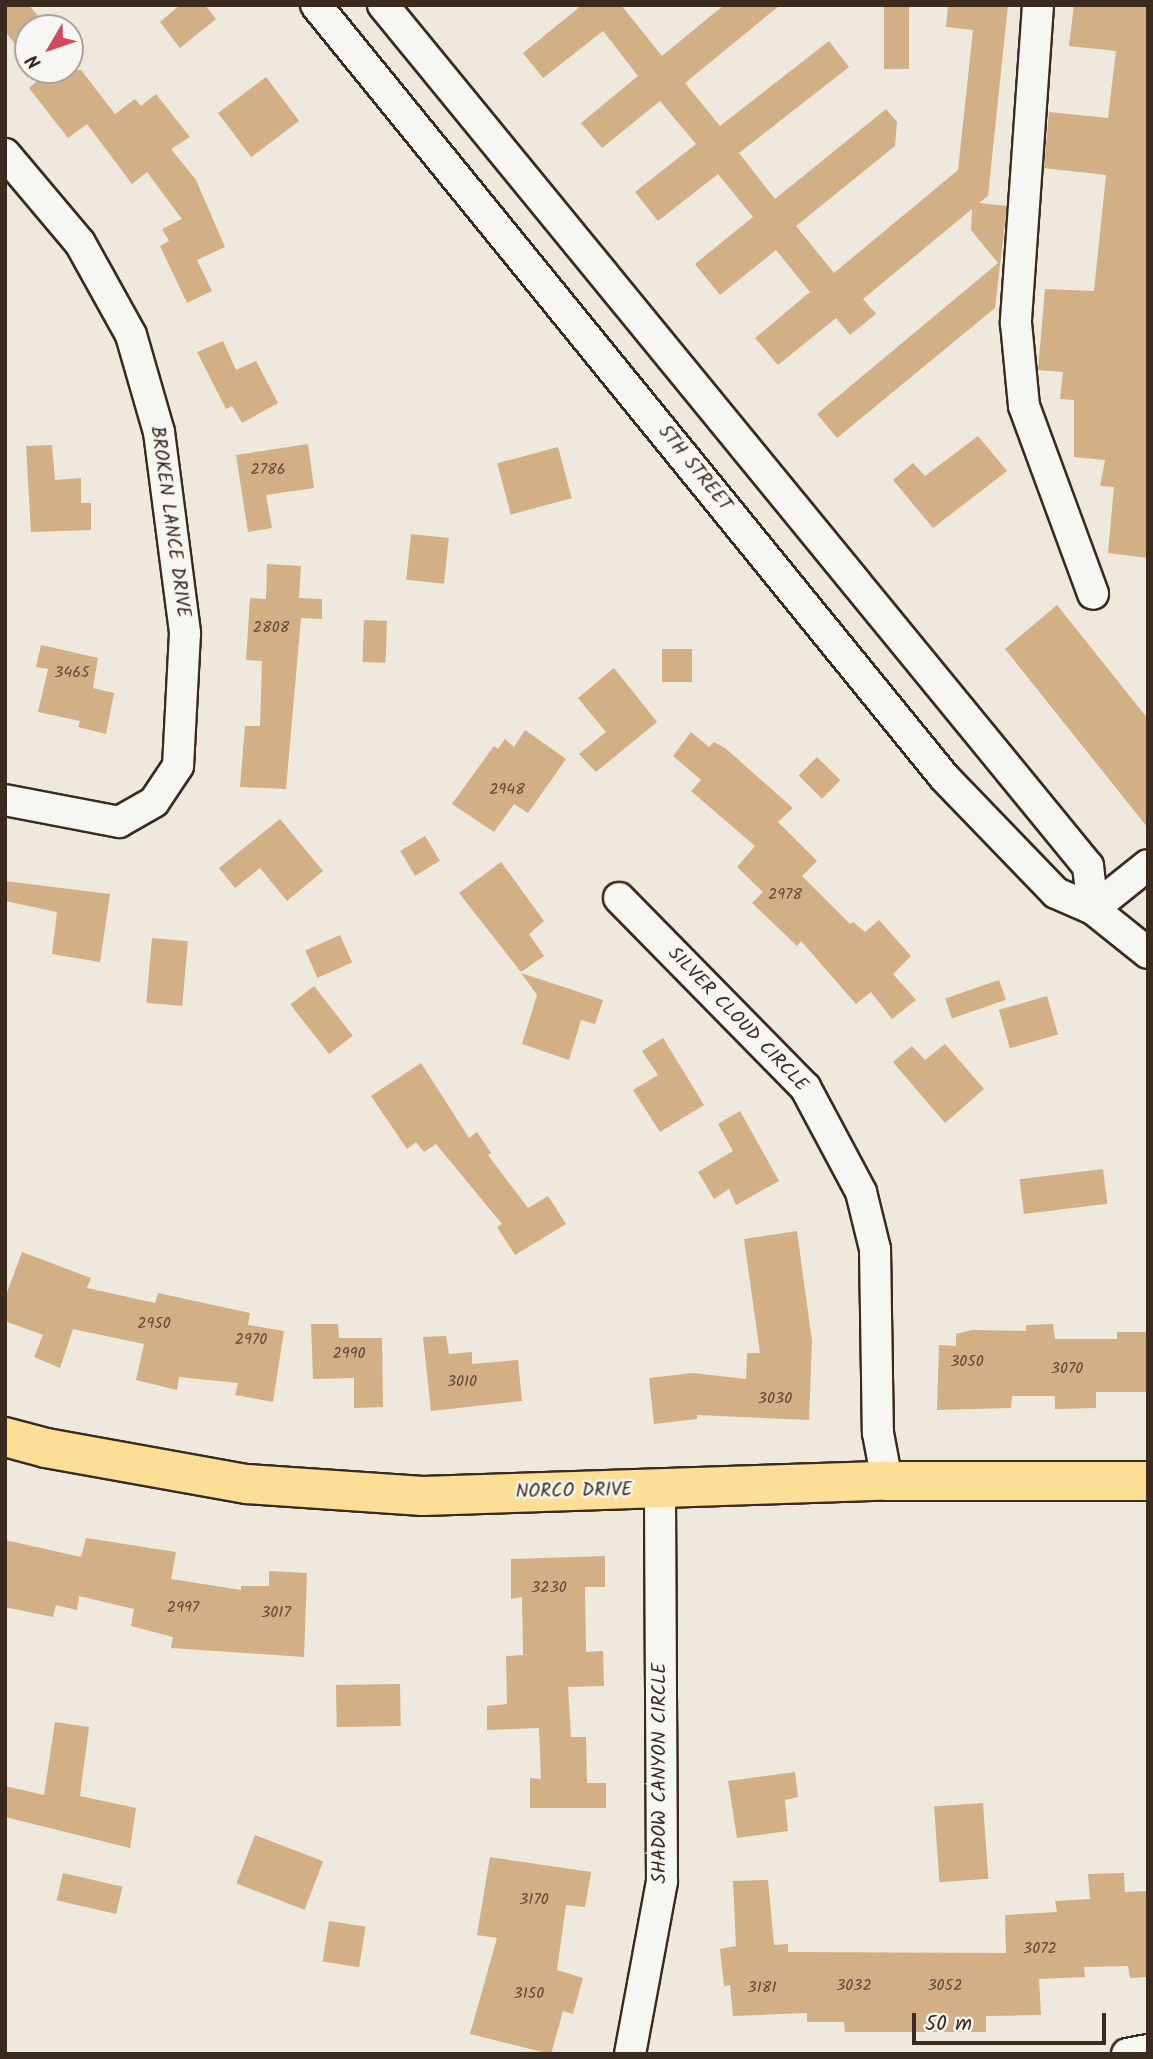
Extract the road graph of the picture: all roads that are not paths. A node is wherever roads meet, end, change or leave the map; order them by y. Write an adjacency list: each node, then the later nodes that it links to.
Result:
1 (316, 5): 9 (street, 5TH STREET)
2 (383, 5): 9 (street)
3 (1038, 5): 5 (street)
4 (5, 154): 6 (street, BROKEN LANCE DRIVE)
5 (1093, 594)
6 (5, 800)
7 (1148, 865): 9 (street)
8 (619, 898): 12 (street, SILVER CLOUD CIRCLE)
9 (1093, 909): 10 (street, 5TH STREET)
10 (1148, 953)
11 (5, 1437): 14 (main road, NORCO DRIVE)
12 (887, 1481): 13 (main road, NORCO DRIVE); 14 (main road, NORCO DRIVE)
13 (1148, 1481)
14 (660, 1490): 16 (street, SHADOW CANYON CIRCLE)
15 (1148, 2050): 17 (street)
16 (631, 2054)
17 (1128, 2054)

